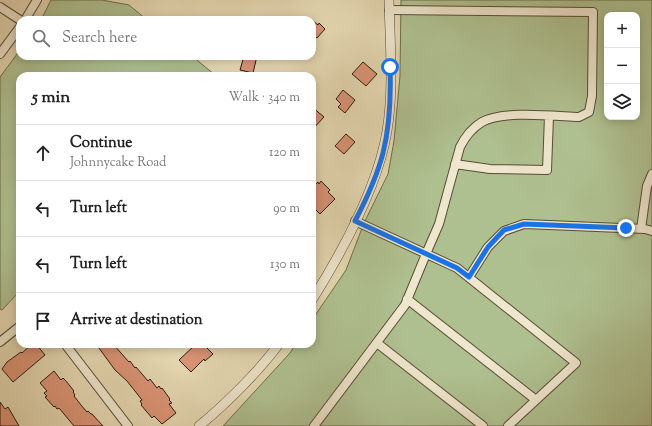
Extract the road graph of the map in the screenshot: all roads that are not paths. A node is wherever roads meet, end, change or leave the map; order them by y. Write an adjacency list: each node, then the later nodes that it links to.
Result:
1 (37, 0): 5 (street)
2 (389, 0): 4 (street)
3 (0, 7): 6 (street)
4 (389, 10): 9 (street); 12 (street)
5 (27, 16)
6 (16, 17)
7 (16, 32): 8 (street)
8 (0, 54)
9 (549, 116): 10 (street); 10 (street)
10 (455, 164): 15 (street)
11 (652, 174): 13 (street)
12 (355, 221): 15 (street); 17 (street)
13 (641, 228): 14 (street); 16 (street)
14 (652, 231)
15 (426, 254): 16 (street); 18 (street)
16 (469, 277): 24 (street)
17 (316, 294)
18 (407, 299): 21 (street); 24 (street)
19 (16, 329): 20 (street)
20 (0, 342)
21 (377, 343): 27 (street); 28 (street)
22 (68, 348): 25 (street)
23 (275, 348): 26 (street)
24 (536, 400): 29 (street)
25 (128, 426)
26 (199, 426)
27 (314, 426)
28 (482, 426)
29 (508, 426)

